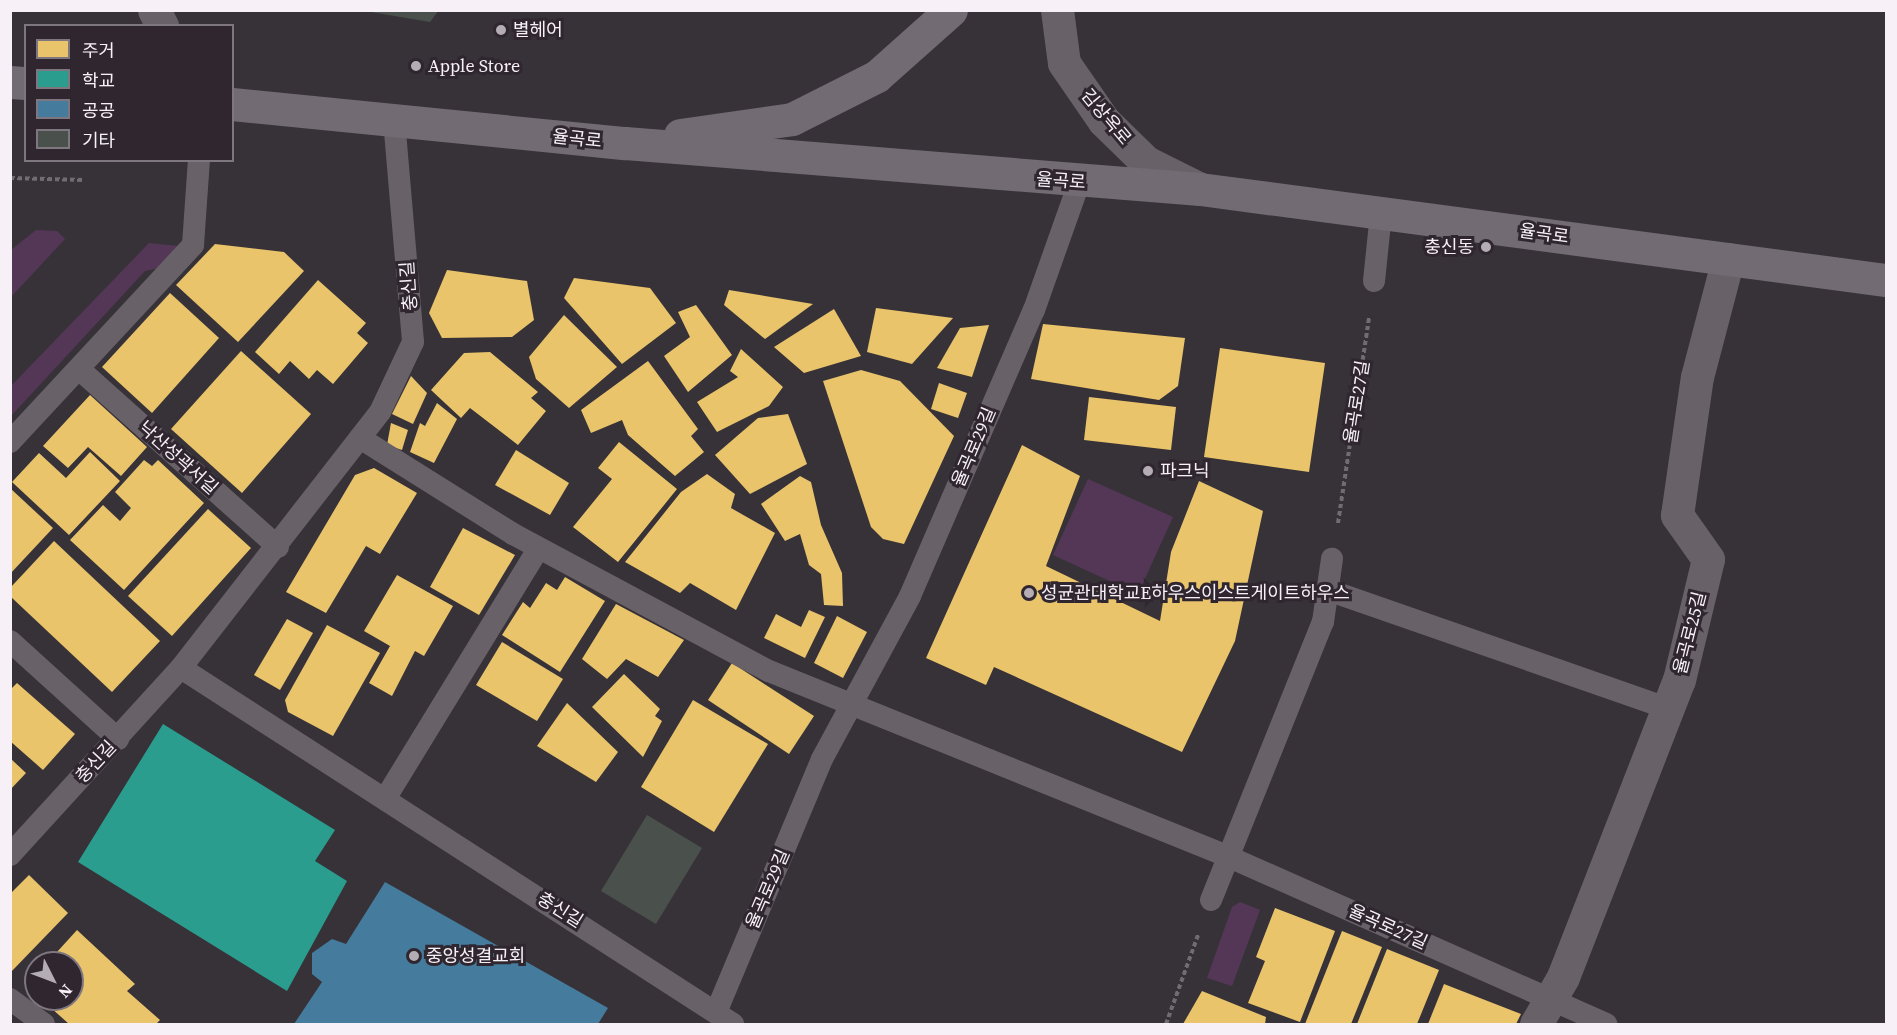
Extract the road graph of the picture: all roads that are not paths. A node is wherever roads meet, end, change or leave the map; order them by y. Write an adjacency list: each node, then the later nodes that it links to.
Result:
1 (154, 10): 4 (street)
2 (951, 10): 7 (main road)
3 (1057, 10): 10 (street, 김상옥로)
4 (161, 24)
5 (234, 104): 6 (main road, 율곡로)
6 (394, 120): 7 (main road, 율곡로); 16 (lane, 충신길)
7 (625, 143): 9 (main road, 율곡로)
8 (199, 162): 15 (lane)
9 (1079, 183): 10 (main road, 율곡로); 24 (lane, 율곡로29길)
10 (1200, 189): 11 (main road, 율곡로)
11 (1382, 213): 12 (main road, 율곡로); 14 (lane)
12 (1728, 259): 13 (main road, 율곡로); 25 (street, 율곡로25길)
13 (1887, 280)
14 (1374, 281)
15 (79, 369): 17 (lane); 18 (lane, 낙산성곽서길)
16 (360, 438): 18 (lane, 충신길); 19 (lane)
17 (10, 442)
18 (278, 547): 23 (lane, 충신길)
19 (539, 548): 24 (lane); 27 (lane)
20 (1332, 560): 21 (lane)
21 (1328, 590): 25 (lane); 29 (lane)
22 (10, 641): 26 (lane)
23 (181, 668): 26 (lane, 충신길); 27 (lane, 충신길)
24 (853, 704): 29 (lane); 33 (lane, 율곡로29길)
25 (1670, 709): 32 (street, 율곡로25길)
26 (118, 739): 28 (lane, 충신길)
27 (385, 799): 33 (lane, 충신길)
28 (10, 855)
29 (1227, 856): 30 (lane); 32 (lane, 율곡로27길)
30 (1211, 900)
31 (10, 999): 34 (lane)
32 (1542, 1011): 35 (lane)
33 (725, 1017)
34 (44, 1024)
35 (1607, 1024)

